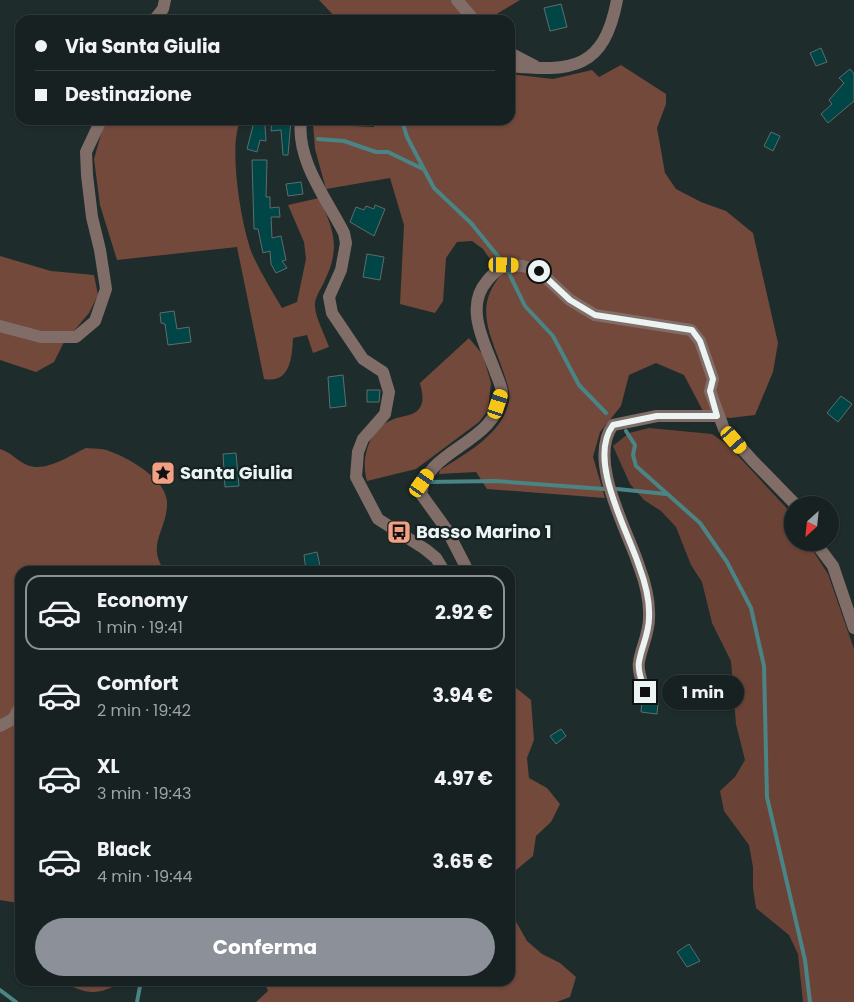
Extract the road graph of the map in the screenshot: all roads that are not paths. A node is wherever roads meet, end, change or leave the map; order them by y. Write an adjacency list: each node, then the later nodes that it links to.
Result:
1 (165, 0): 4 (street)
2 (457, 0): 5 (street)
3 (617, 0): 8 (street)
4 (158, 15)
5 (470, 15)
6 (515, 56): 8 (street)
7 (515, 66): 8 (street)
8 (542, 69)
9 (99, 125): 11 (street)
10 (300, 125): 15 (street)
11 (0, 326)
12 (717, 416): 13 (street); 16 (street); 18 (street)
13 (787, 496)
14 (822, 551): 17 (street)
15 (441, 566)
16 (465, 566)
17 (854, 628)
18 (645, 692)
19 (15, 716): 20 (street)
20 (0, 726)

